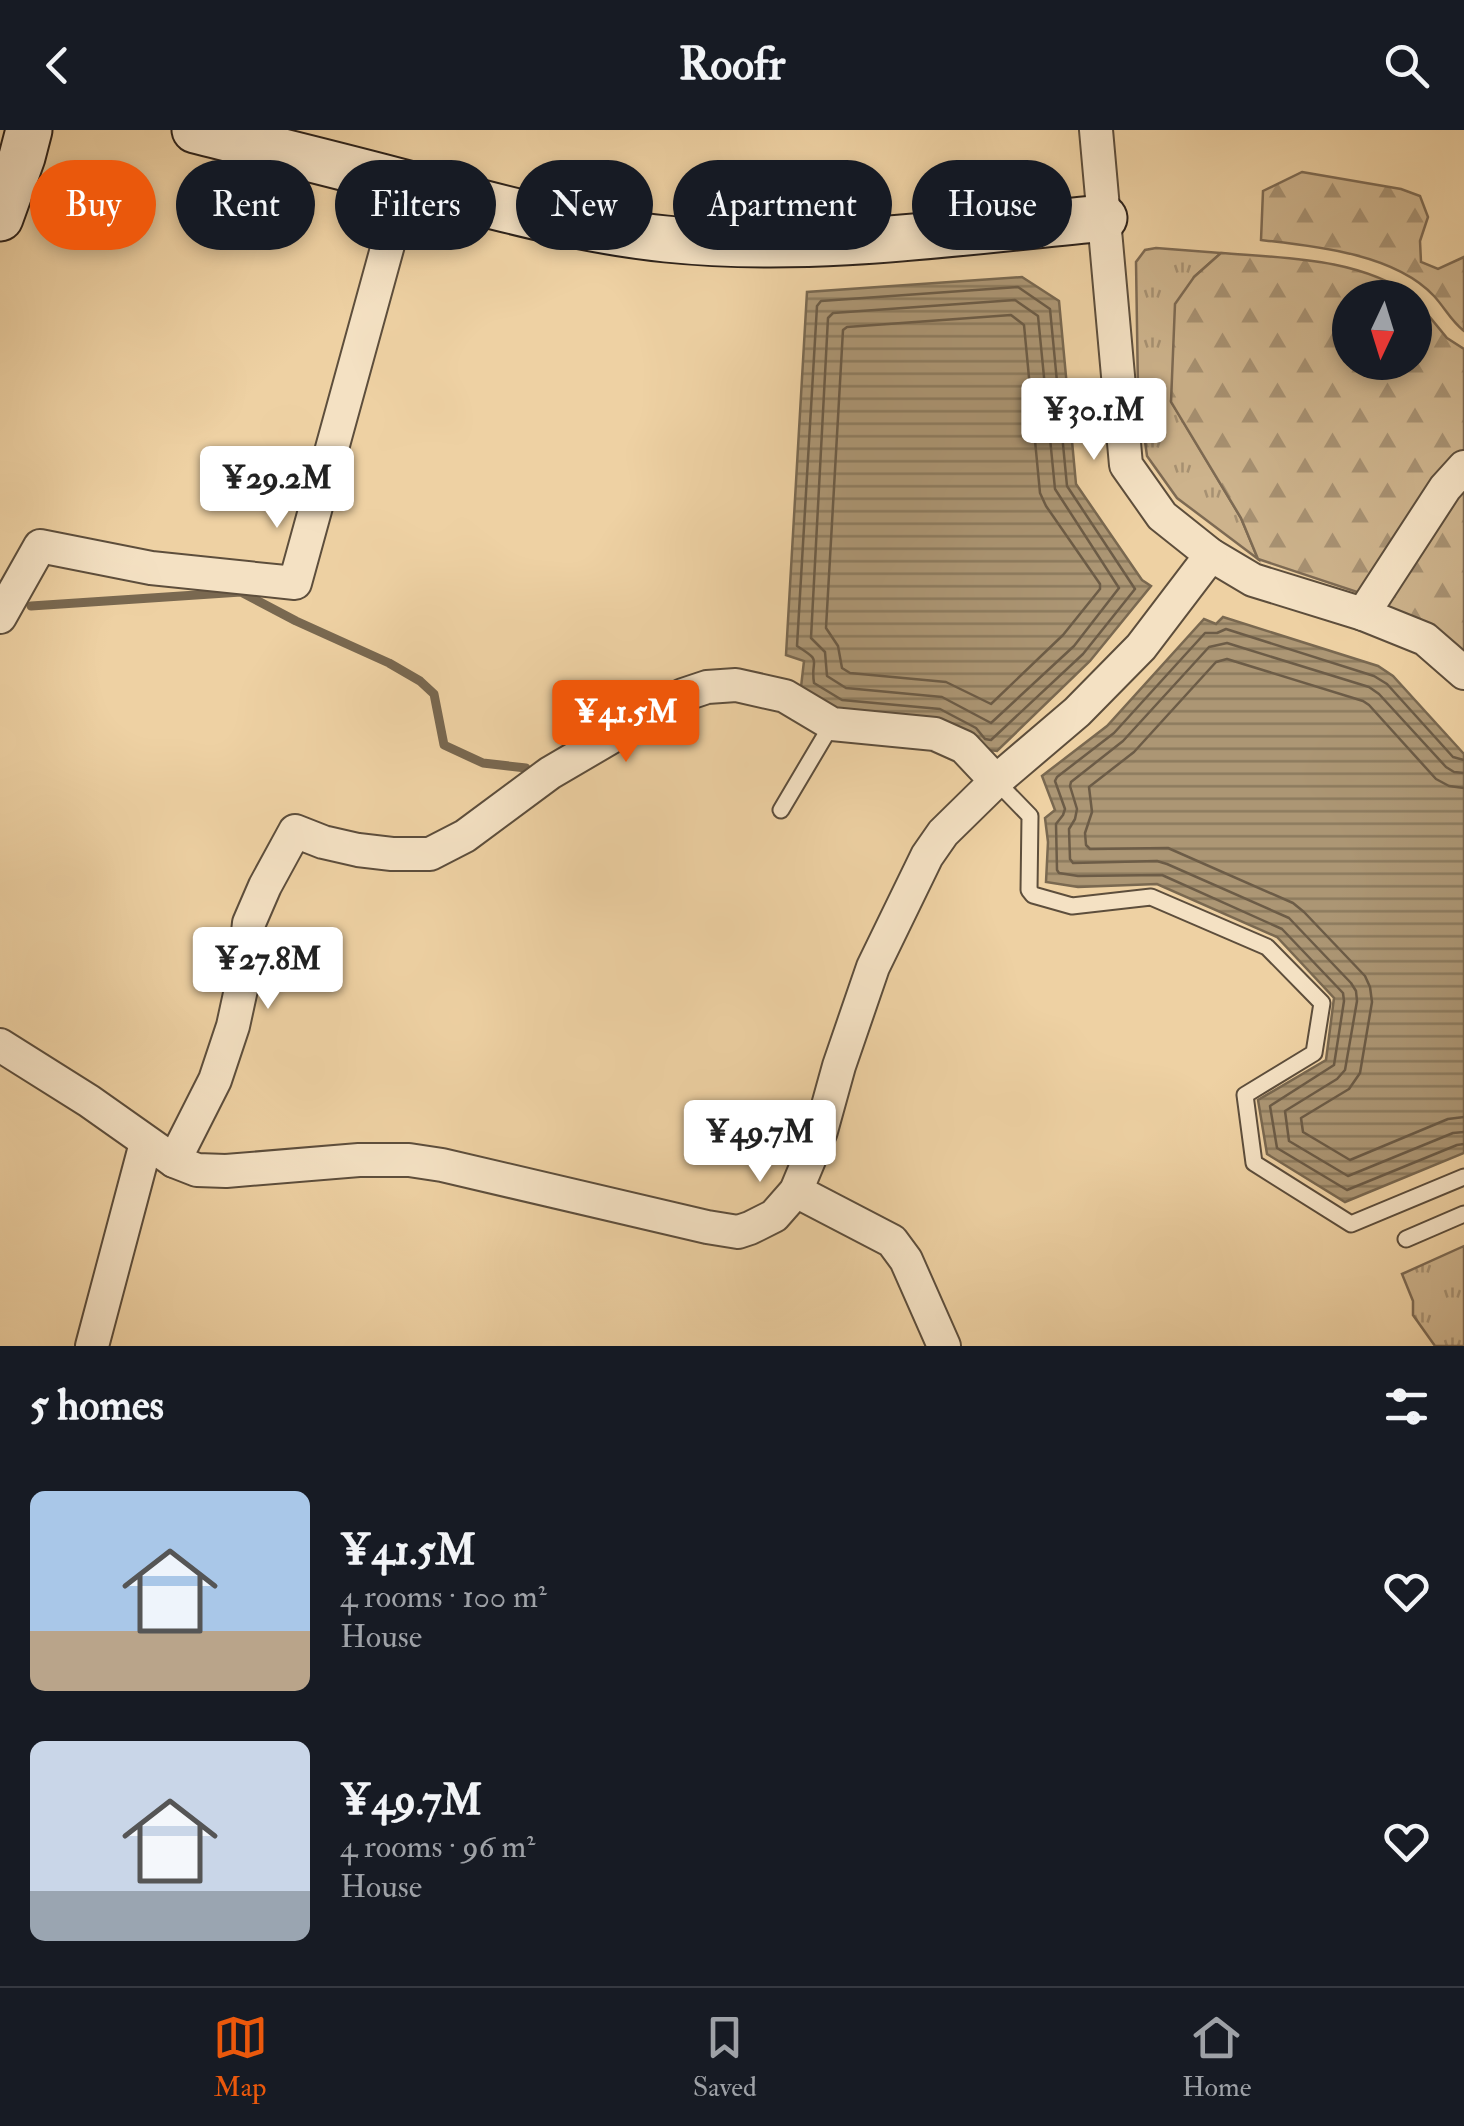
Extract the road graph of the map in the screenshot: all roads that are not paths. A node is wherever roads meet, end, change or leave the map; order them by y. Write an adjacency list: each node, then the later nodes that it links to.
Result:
1 (29, 130): 6 (street)
2 (195, 130): 4 (street)
3 (1096, 130): 7 (street)
4 (335, 165)
5 (496, 207): 7 (street)
6 (0, 218)
7 (1104, 218): 10 (street)
8 (387, 250): 12 (street)
9 (1464, 468): 11 (street)
10 (1212, 555): 11 (street); 15 (street)
11 (1362, 614): 13 (street)
12 (0, 617)
13 (1464, 673)
14 (832, 724): 15 (street); 16 (lane); 19 (street)
15 (996, 781): 20 (lane); 21 (street)
16 (781, 810)
17 (0, 1046): 18 (street)
18 (146, 1143): 19 (street); 24 (street)
19 (174, 1161): 21 (street)
20 (1464, 1177)
21 (796, 1191): 25 (street)
22 (1464, 1214): 23 (lane)
23 (1406, 1239)
24 (92, 1346)
25 (944, 1346)

